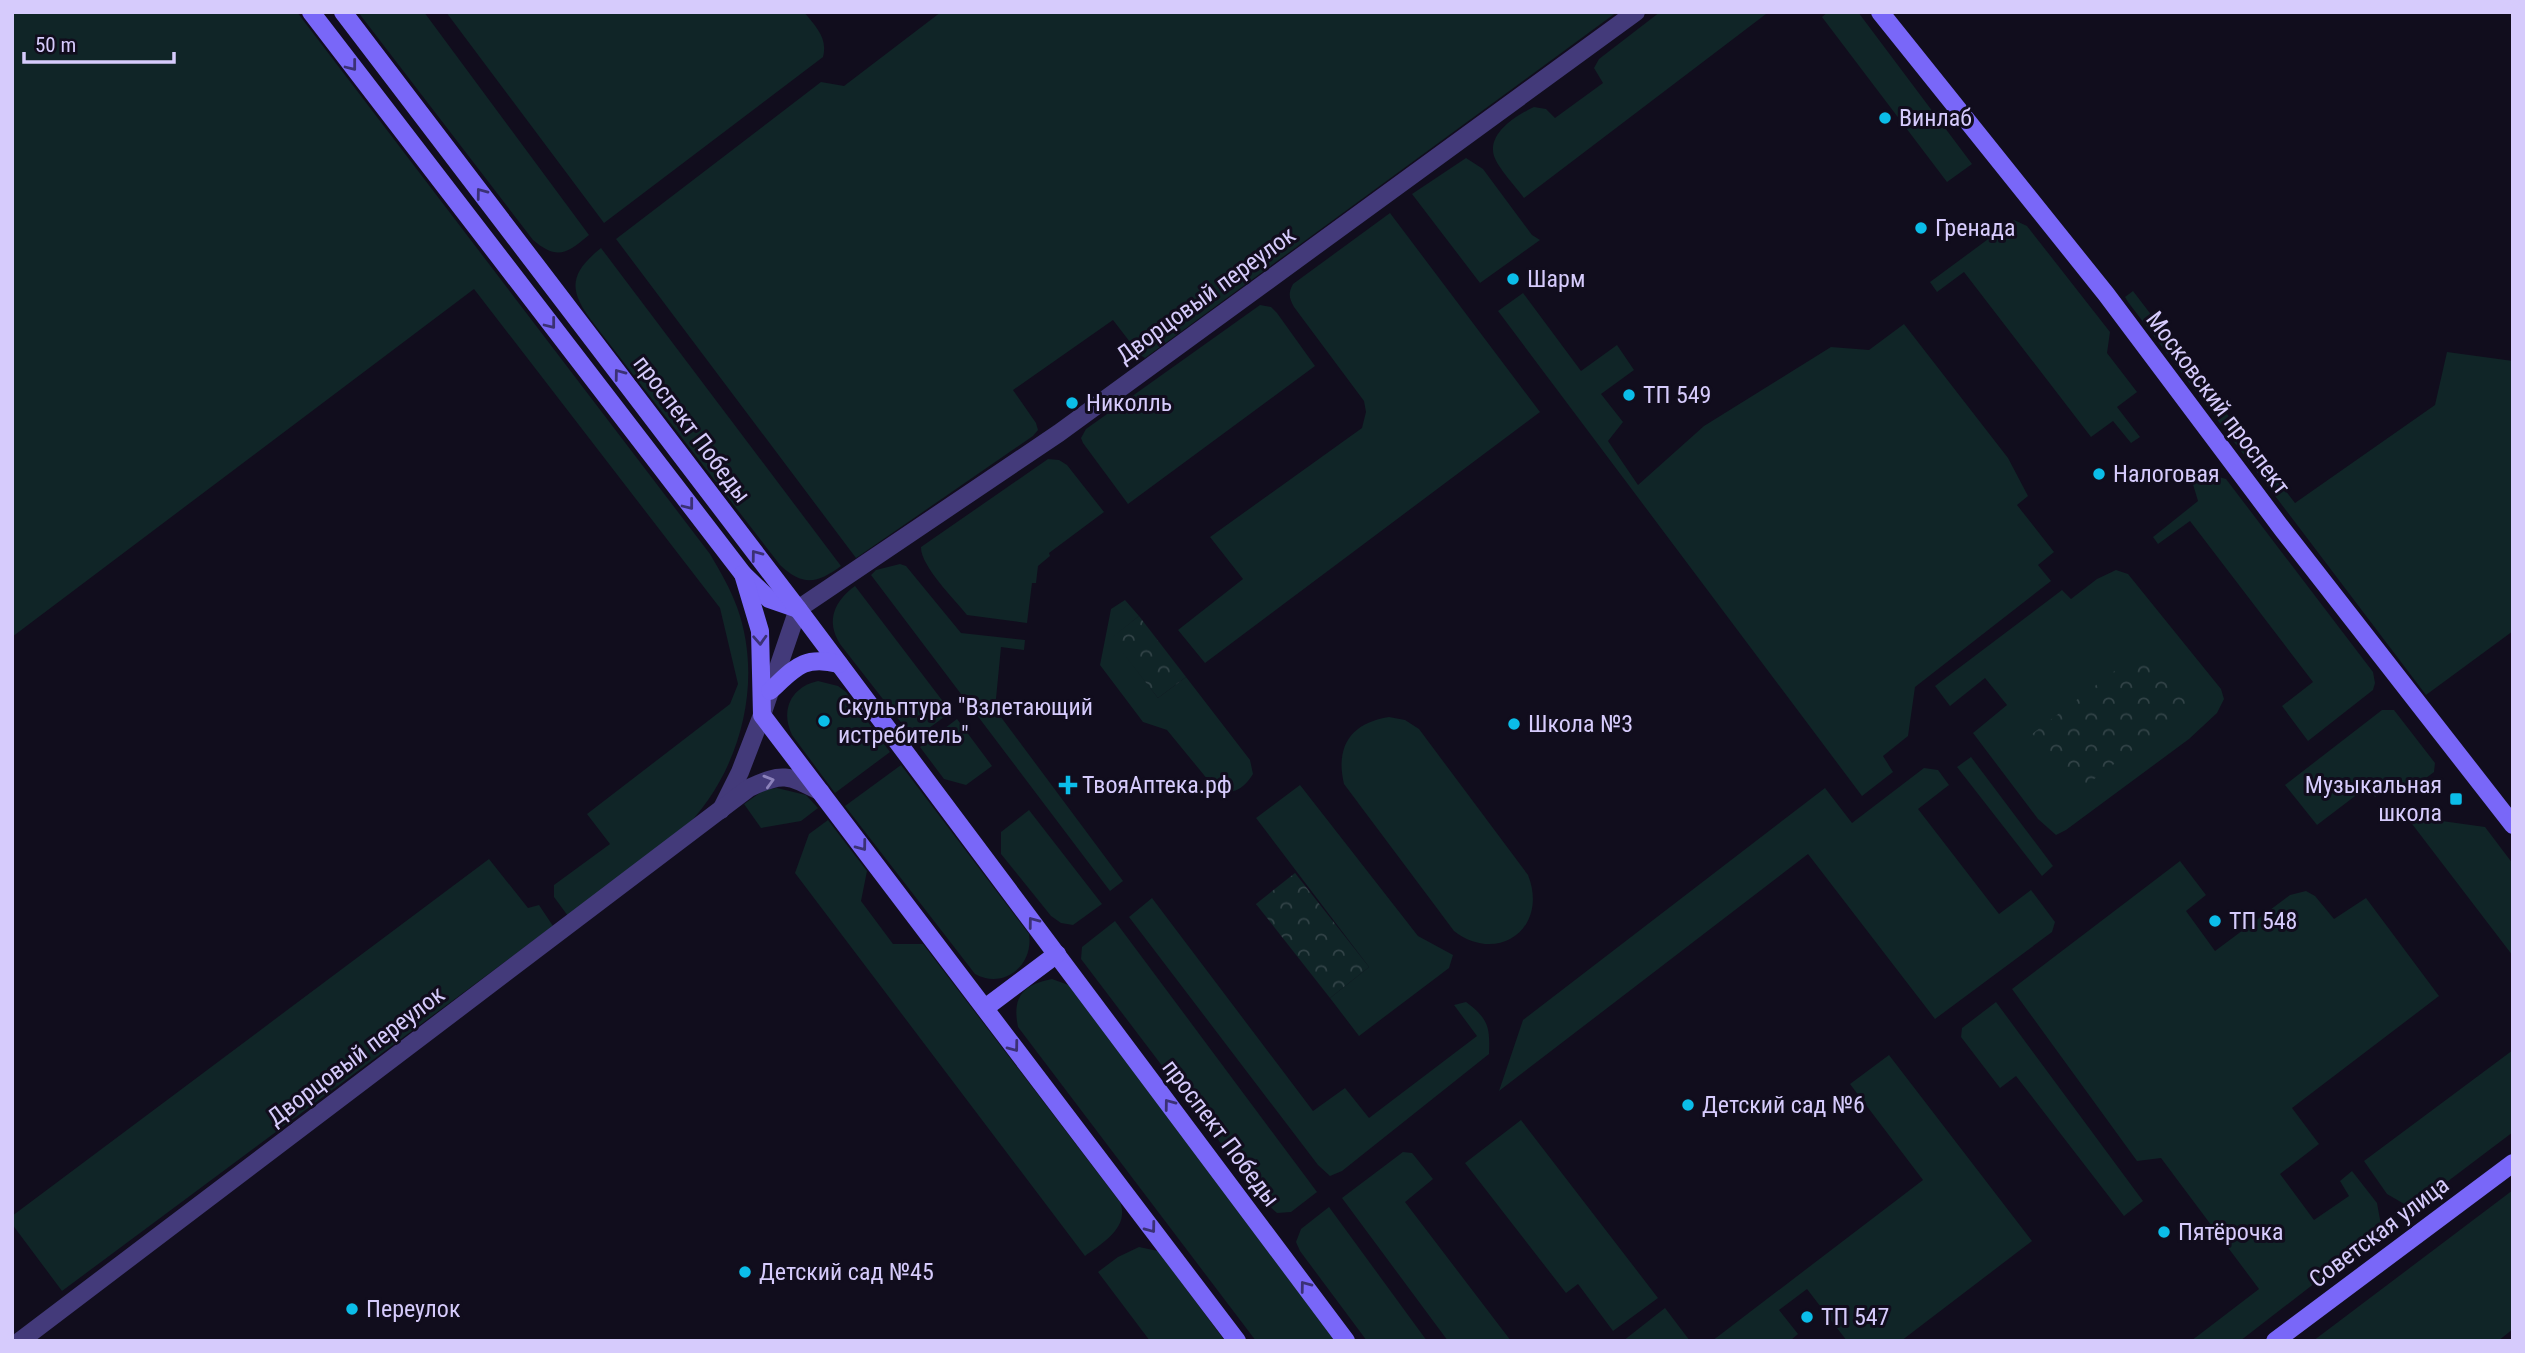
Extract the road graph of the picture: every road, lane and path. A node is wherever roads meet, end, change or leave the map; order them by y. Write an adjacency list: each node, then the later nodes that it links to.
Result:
1 (311, 12): 6 (main road, проспект Победы, one-way to 6)
2 (343, 12): 5 (main road, проспект Победы, one-way to 2)
3 (1636, 12): 8 (street, Дворцовый переулок)
4 (1880, 12): 14 (main road, Московский проспект)
5 (547, 279): 6 (main road); 8 (main road, проспект Победы, one-way to 5)
6 (527, 293): 7 (main road, проспект Победы, one-way to 7)
7 (743, 574): 8 (main road, проспект Победы); 11 (main road, проспект Победы, one-way to 11)
8 (798, 609): 9 (main road, проспект Победы); 10 (street)
9 (839, 664): 10 (main road); 15 (main road, проспект Победы, one-way to 9)
10 (770, 691): 11 (street)
11 (762, 715): 12 (main road); 13 (street, Дворцовый переулок)
12 (821, 792): 13 (street, Дворцовый переулок, one-way to 12); 16 (main road, one-way to 16)
13 (721, 810): 18 (street, Дворцовый переулок)
14 (2513, 825)
15 (1056, 954): 16 (main road); 20 (main road, проспект Победы, one-way to 15)
16 (985, 1008): 19 (main road, one-way to 19)
17 (2513, 1163): 21 (main road, Советская улица)
18 (20, 1341)
19 (1237, 1341)
20 (1346, 1341)
21 (2275, 1341)

